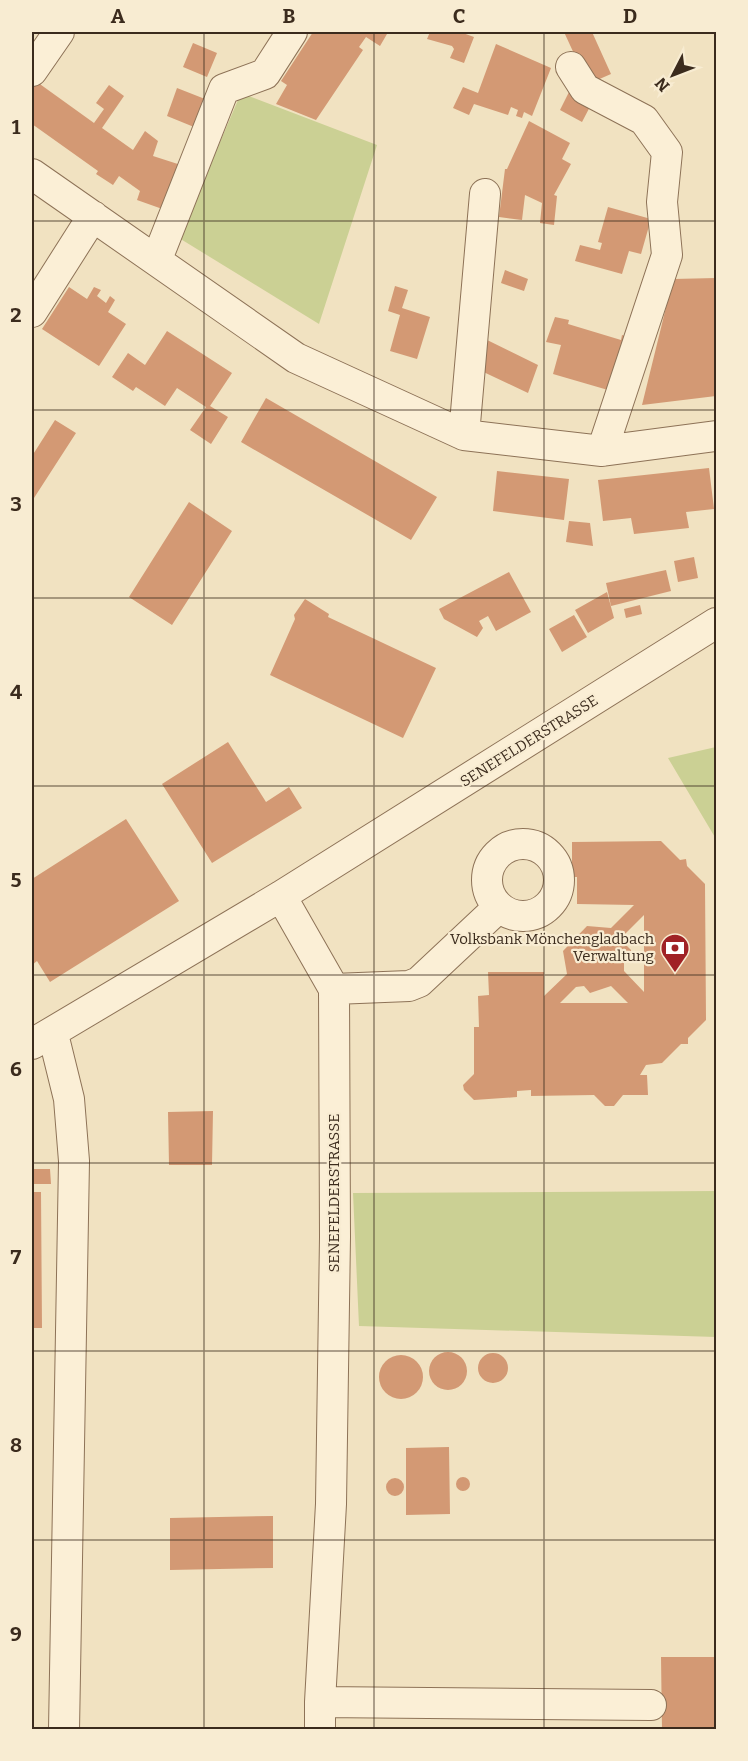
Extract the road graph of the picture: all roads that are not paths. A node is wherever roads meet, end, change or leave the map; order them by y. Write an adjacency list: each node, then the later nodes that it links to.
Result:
1 (59, 32): 4 (street)
2 (292, 32): 8 (street)
3 (571, 67): 12 (street)
4 (32, 71)
5 (32, 174): 7 (street)
6 (485, 194): 10 (street)
7 (93, 216): 8 (street); 9 (street)
8 (157, 259): 10 (street)
9 (32, 312)
10 (464, 435): 12 (street)
11 (717, 436): 12 (street)
12 (602, 451)
13 (717, 623): 14 (street, SENEFELDERSTRASSE)
14 (281, 897): 16 (street); 17 (street, SENEFELDERSTRASSE)
15 (500, 907): 16 (street)
16 (334, 988): 19 (street, SENEFELDERSTRASSE)
17 (42, 1039): 20 (street)
18 (651, 1705): 19 (street)
19 (320, 1716)
20 (64, 1730)

